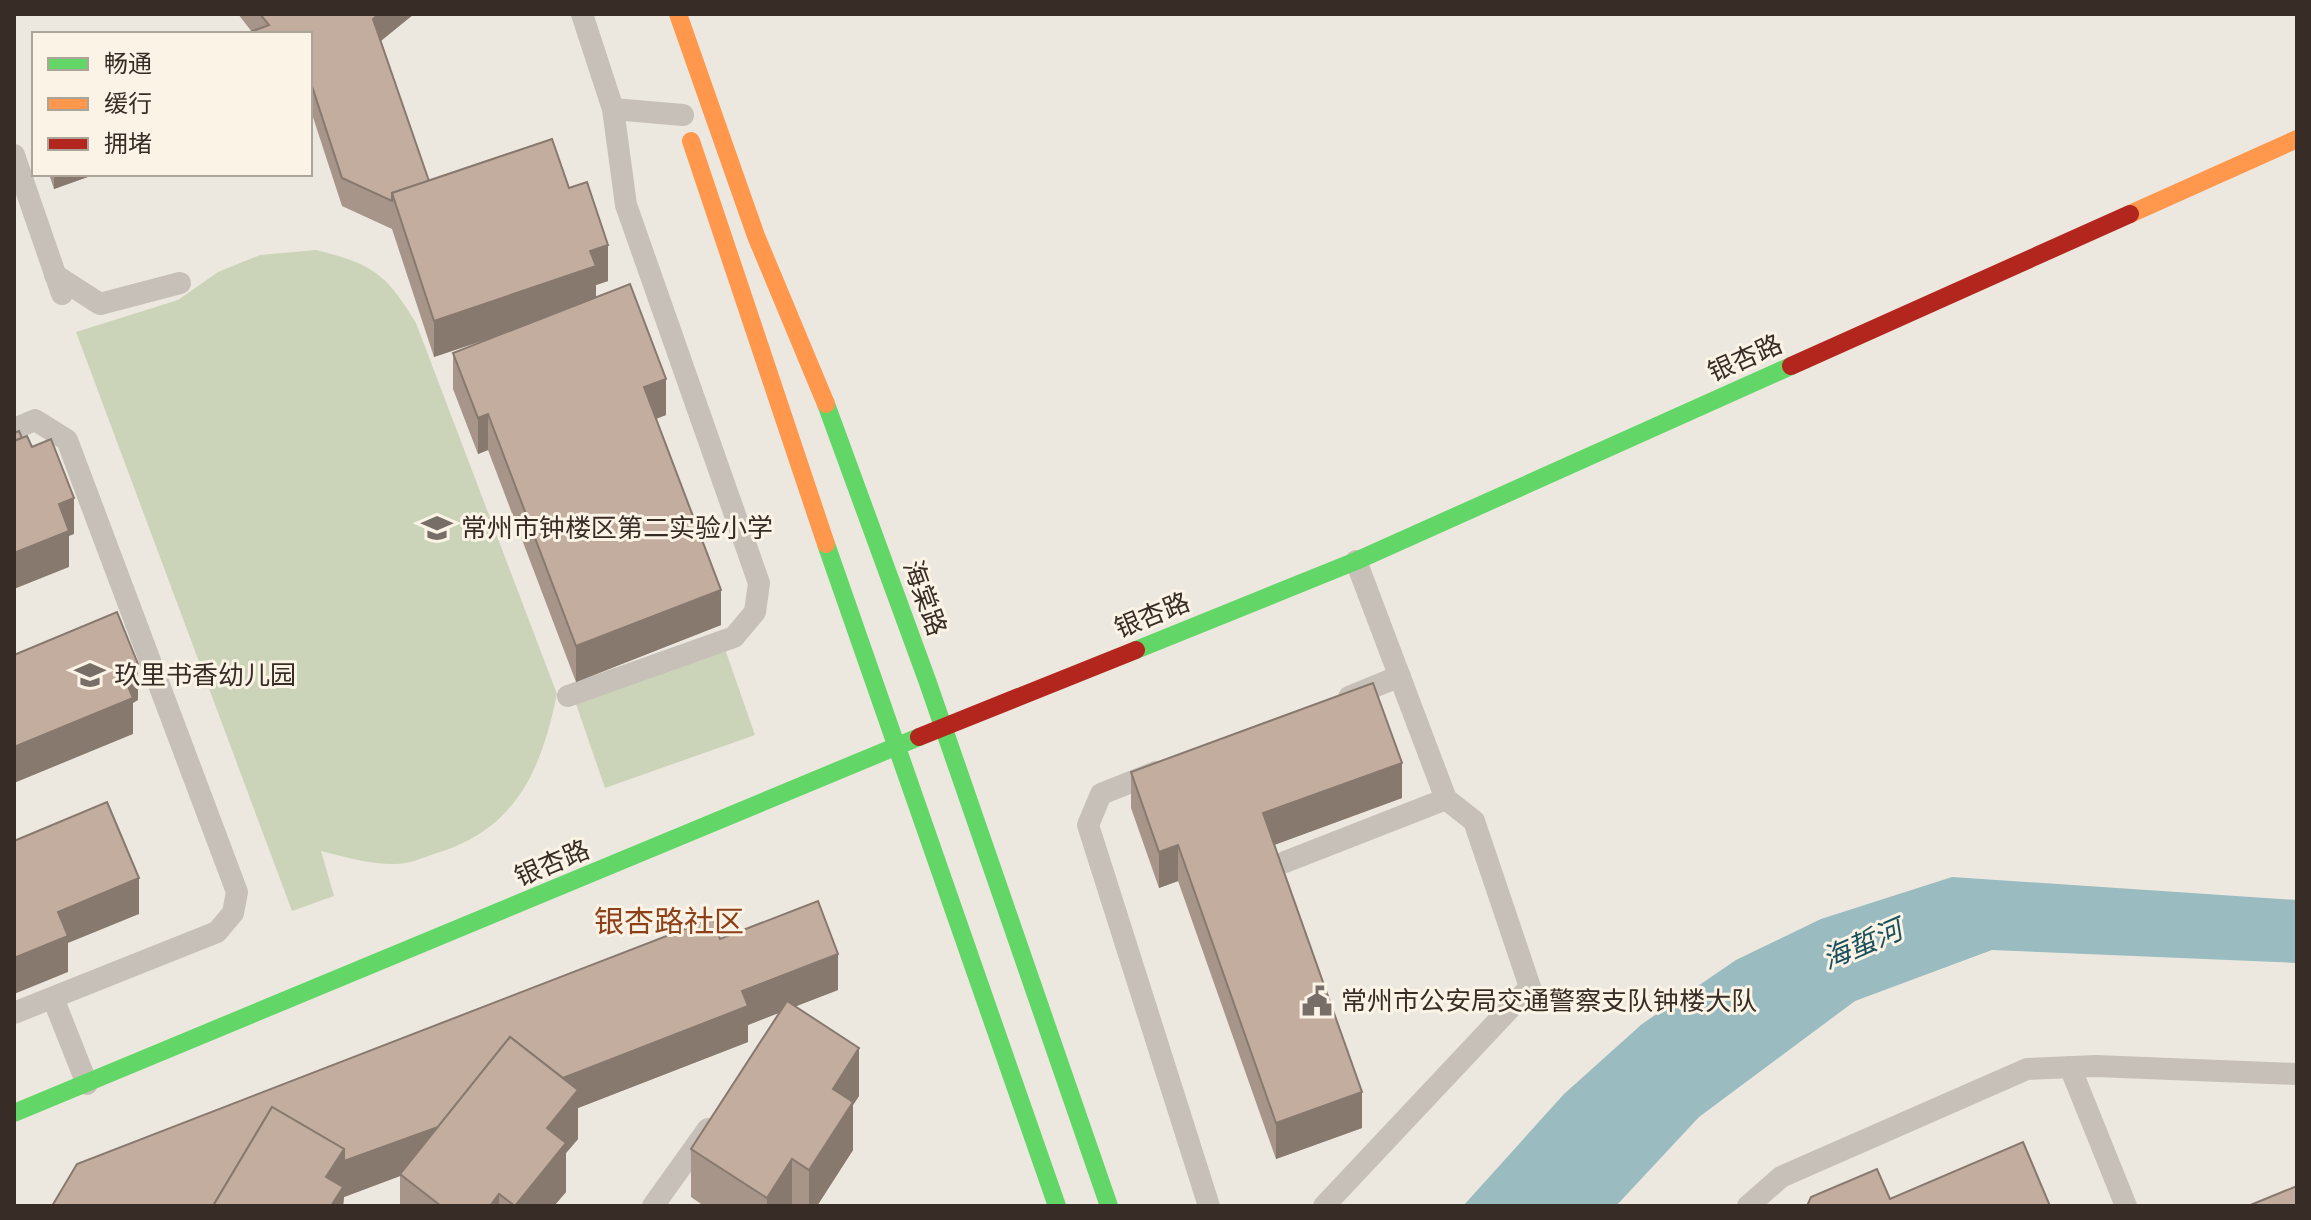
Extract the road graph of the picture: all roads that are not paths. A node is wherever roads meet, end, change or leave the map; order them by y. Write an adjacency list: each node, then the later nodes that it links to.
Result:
1 (582, 14): 4 (lane)
2 (678, 14): 13 (street, 海棠路)
3 (680, 108): 4 (lane); 14 (street)
4 (613, 109): 11 (lane)
5 (2297, 139): 9 (street, 银杏路)
6 (14, 155): 7 (lane)
7 (180, 283)
8 (14, 429): 18 (lane)
9 (1356, 561): 10 (lane); 13 (street, 银杏路)
10 (1400, 676): 12 (lane); 16 (lane)
11 (568, 696)
12 (1328, 704)
13 (942, 728): 14 (street, 银杏路); 27 (street, 海棠路)
14 (895, 749): 22 (street, 银杏路); 26 (street)
15 (1172, 766): 28 (lane)
16 (1446, 799): 17 (lane); 29 (lane)
17 (1285, 862)
18 (53, 998): 19 (lane); 22 (lane)
19 (14, 1013)
20 (2070, 1067): 21 (lane); 30 (lane); 31 (lane)
21 (2297, 1074)
22 (87, 1084): 24 (street, 银杏路)
23 (722, 1108): 25 (lane)
24 (14, 1113)
25 (653, 1206)
26 (1057, 1206)
27 (1109, 1206)
28 (1209, 1206)
29 (1324, 1206)
30 (1748, 1206)
31 (2126, 1206)

